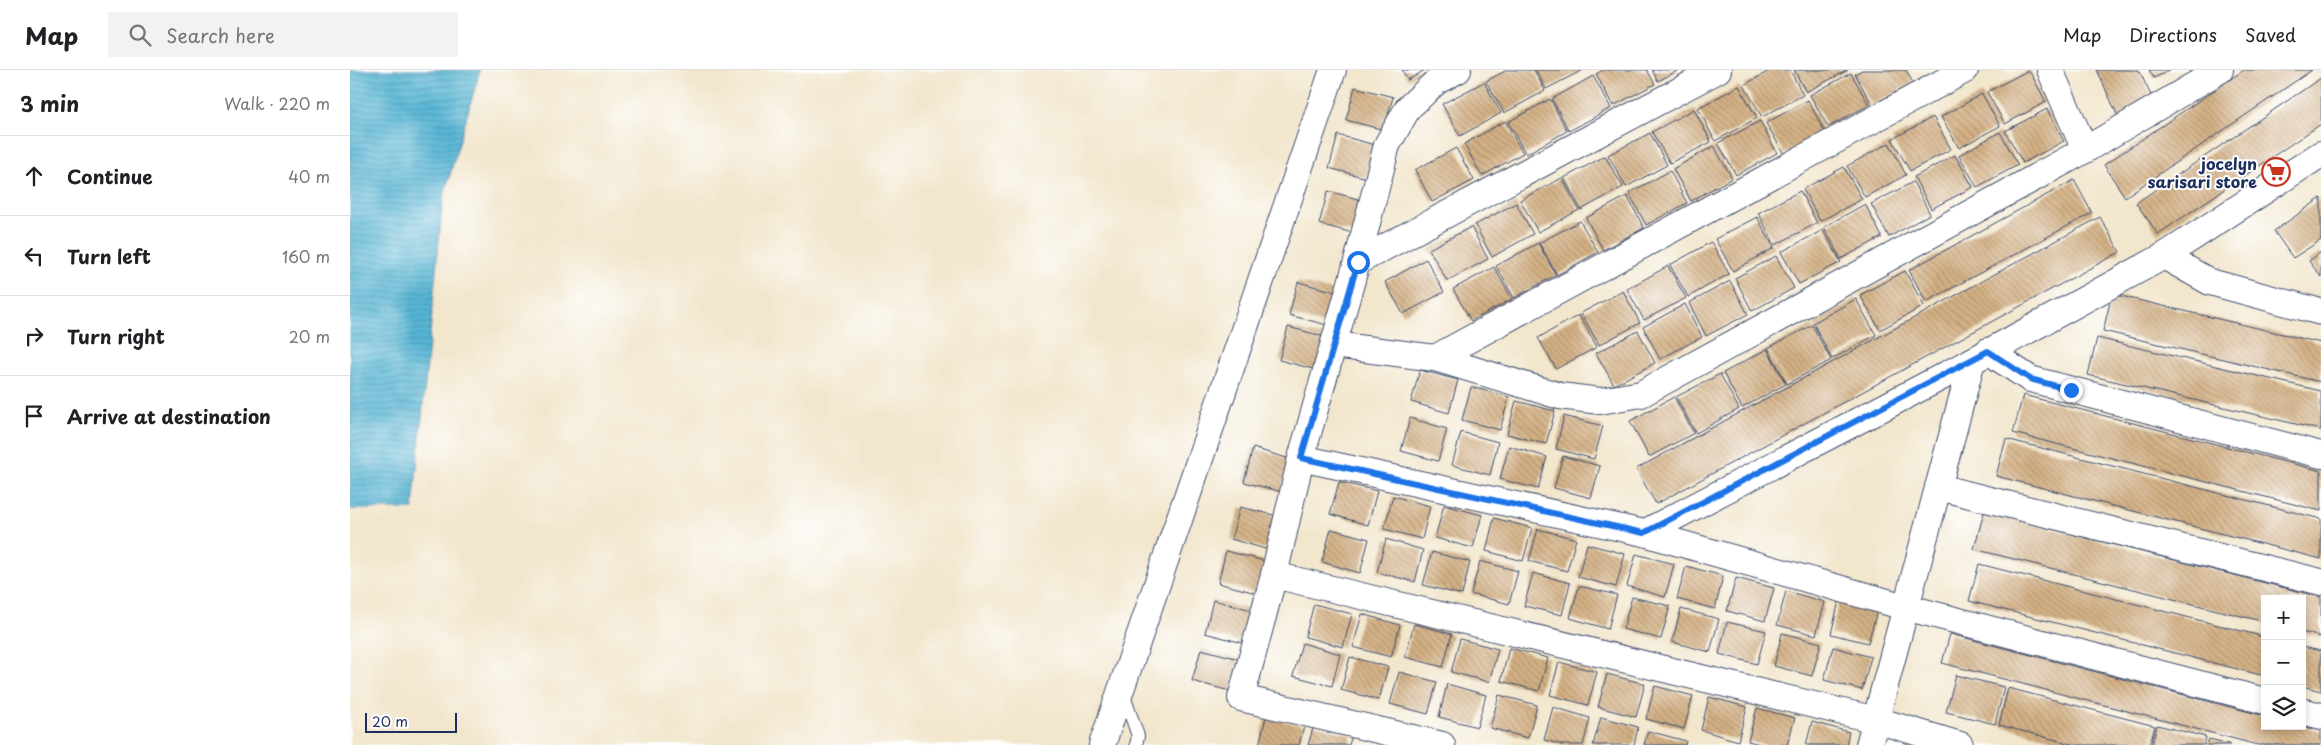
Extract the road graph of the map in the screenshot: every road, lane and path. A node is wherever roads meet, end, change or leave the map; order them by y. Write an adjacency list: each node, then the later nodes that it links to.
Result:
1 (1333, 70): 22 (street)
2 (1458, 70): 10 (street)
3 (1718, 70): 10 (street)
4 (1965, 70): 14 (street)
5 (2050, 70): 7 (street)
6 (2208, 73): 7 (street)
7 (2085, 150): 14 (street)
8 (2321, 154): 9 (street)
9 (2164, 256): 11 (street); 13 (street)
10 (1358, 262): 12 (street)
11 (2321, 312)
12 (1334, 345): 14 (street); 16 (street)
13 (1980, 356): 15 (street); 17 (street); 18 (street)
14 (1435, 358)
15 (2321, 455)
16 (1301, 458): 18 (street); 19 (street)
17 (1938, 487): 20 (street); 21 (street)
18 (1644, 533): 21 (street)
19 (1274, 575): 26 (street); 29 (street)
20 (2321, 582)
21 (1905, 607): 23 (street); 26 (street)
22 (1122, 688): 27 (street); 28 (lane)
23 (2261, 700)
24 (2306, 712): 25 (street)
25 (2321, 716)
26 (1876, 720): 30 (street); 31 (street)
27 (1102, 745)
28 (1136, 745)
29 (1442, 745)
30 (1869, 745)
31 (1960, 745)

